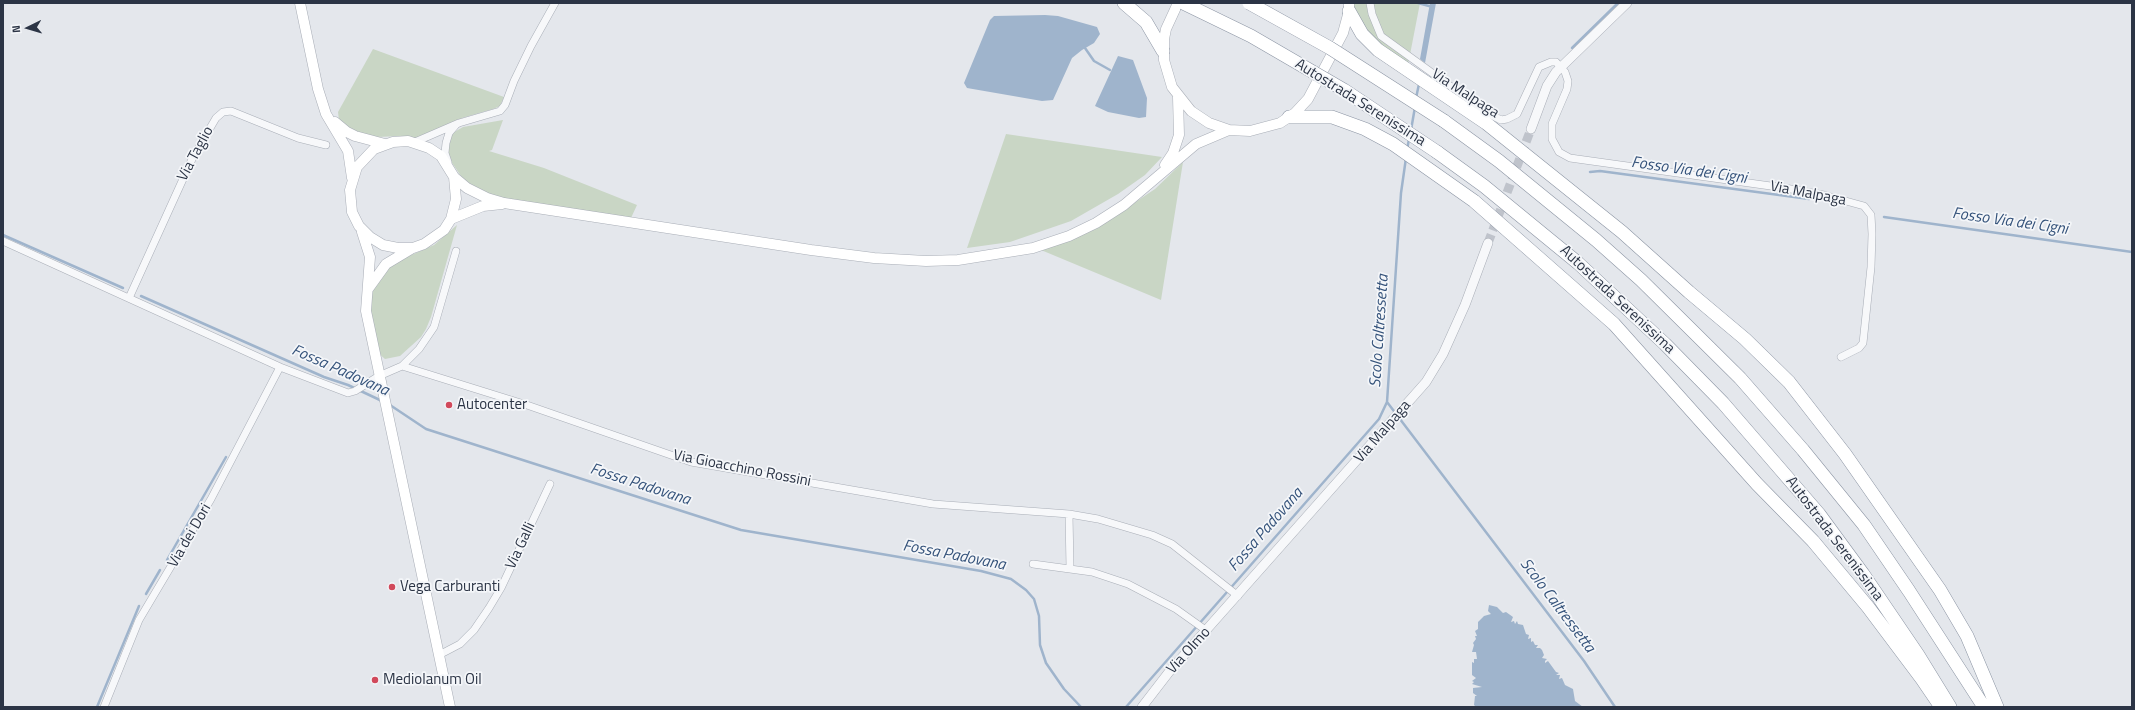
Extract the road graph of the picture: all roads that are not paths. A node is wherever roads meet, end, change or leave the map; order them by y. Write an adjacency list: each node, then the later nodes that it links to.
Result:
1 (300, 3): 14 (main road)
2 (555, 3): 16 (street)
3 (1124, 3): 10 (highway)
4 (1178, 3): 10 (main road)
5 (1183, 3): 49 (highway, Autostrada Serenissima, bridge)
6 (1249, 3): 50 (highway, Autostrada Serenissima, bridge)
7 (1370, 3): 12 (street, Via Malpaga)
8 (1627, 3): 11 (street)
9 (1349, 7): 12 (highway); 15 (main road)
10 (1163, 51): 13 (main road)
11 (1561, 66): 12 (street, Via Malpaga); 17 (street); 34 (street, Via Malpaga)
12 (1432, 80): 51 (highway)
13 (1177, 95): 18 (main road); 24 (main road)
14 (326, 114): 20 (main road); 23 (main road)
15 (1289, 117): 18 (main road); 48 (highway)
16 (459, 122): 19 (street); 22 (street)
17 (1531, 129)
18 (1228, 130): 24 (main road)
19 (415, 142): 20 (main road); 22 (main road)
20 (385, 144): 23 (main road)
21 (326, 145): 33 (street, Via Taglio)
22 (452, 173): 25 (main road); 26 (main road)
23 (352, 178): 27 (main road)
24 (1152, 182): 25 (main road)
25 (504, 203): 26 (main road)
26 (451, 219): 30 (main road)
27 (359, 226): 30 (main road); 32 (main road)
28 (3, 241): 33 (street)
29 (1488, 243): 42 (street, Via Malpaga)
30 (413, 248): 32 (main road)
31 (456, 251): 35 (street)
32 (368, 289): 37 (main road)
33 (129, 298): 36 (street)
34 (1841, 357)
35 (402, 366): 37 (street); 39 (street, Via Gioacchino Rossini)
36 (280, 367): 37 (street); 45 (street, Via dei Dori)
37 (379, 376): 44 (main road)
38 (550, 484): 44 (street, Via Galli)
39 (1070, 514): 41 (street); 42 (street, Via Gioacchino Rossini)
40 (1032, 564): 41 (street)
41 (1070, 568): 43 (street)
42 (1236, 595): 43 (street, Via Olmo)
43 (1205, 629): 47 (street, Via Olmo)
44 (439, 655): 46 (main road)
45 (104, 707)
46 (450, 707)
47 (1142, 707)
48 (1941, 707)
49 (1950, 707)
50 (1984, 707)
51 (1997, 707)

